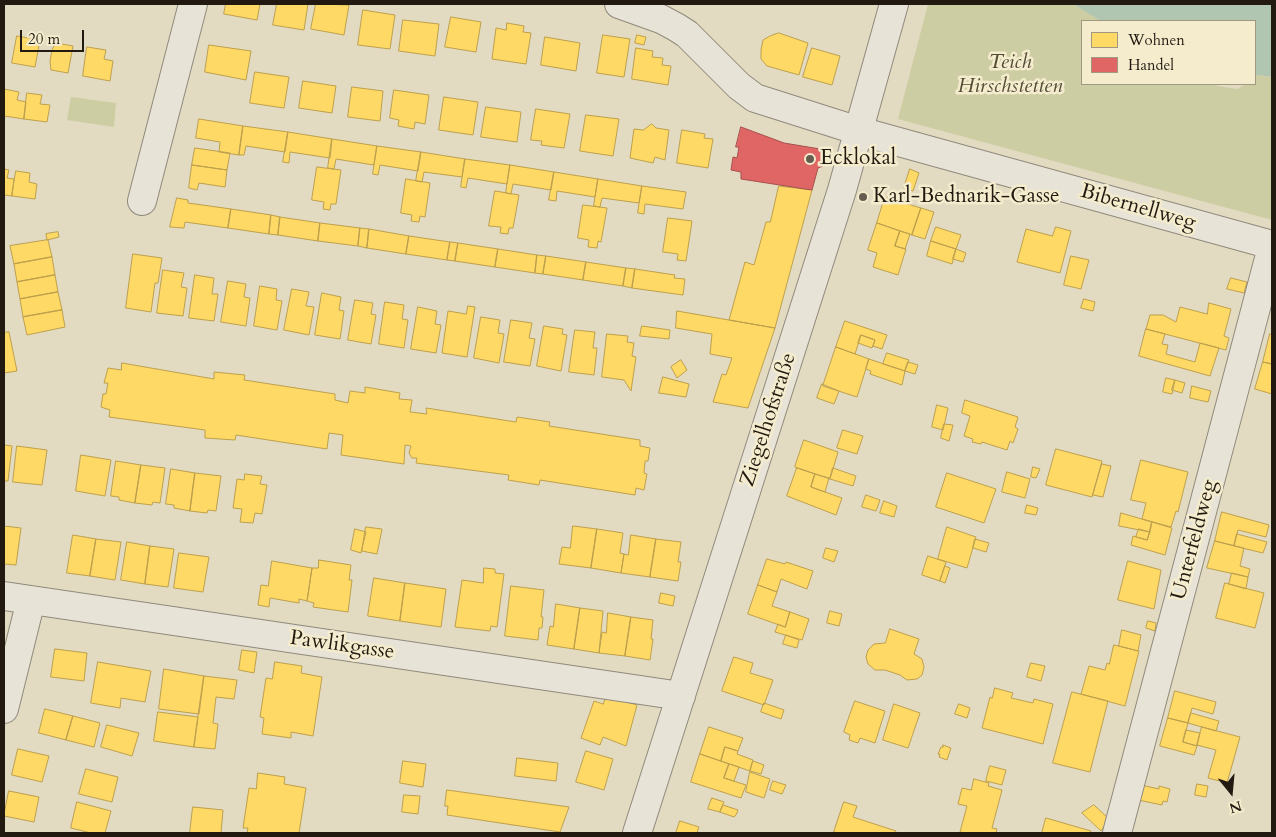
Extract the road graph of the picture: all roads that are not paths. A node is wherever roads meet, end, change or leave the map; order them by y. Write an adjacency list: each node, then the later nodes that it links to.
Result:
1 (193, 4): 5 (street)
2 (619, 4): 4 (street)
3 (894, 4): 4 (street, Ziegelhofstraße)
4 (859, 131): 6 (street, Bibernellweg); 9 (street, Ziegelhofstraße)
5 (142, 201)
6 (1272, 246): 12 (street, Unterfeldweg)
7 (4, 596): 8 (street, Pawlikgasse)
8 (32, 600): 9 (street, Pawlikgasse); 10 (street)
9 (681, 696): 11 (street, Ziegelhofstraße)
10 (4, 709)
11 (637, 833)
12 (1117, 833)

